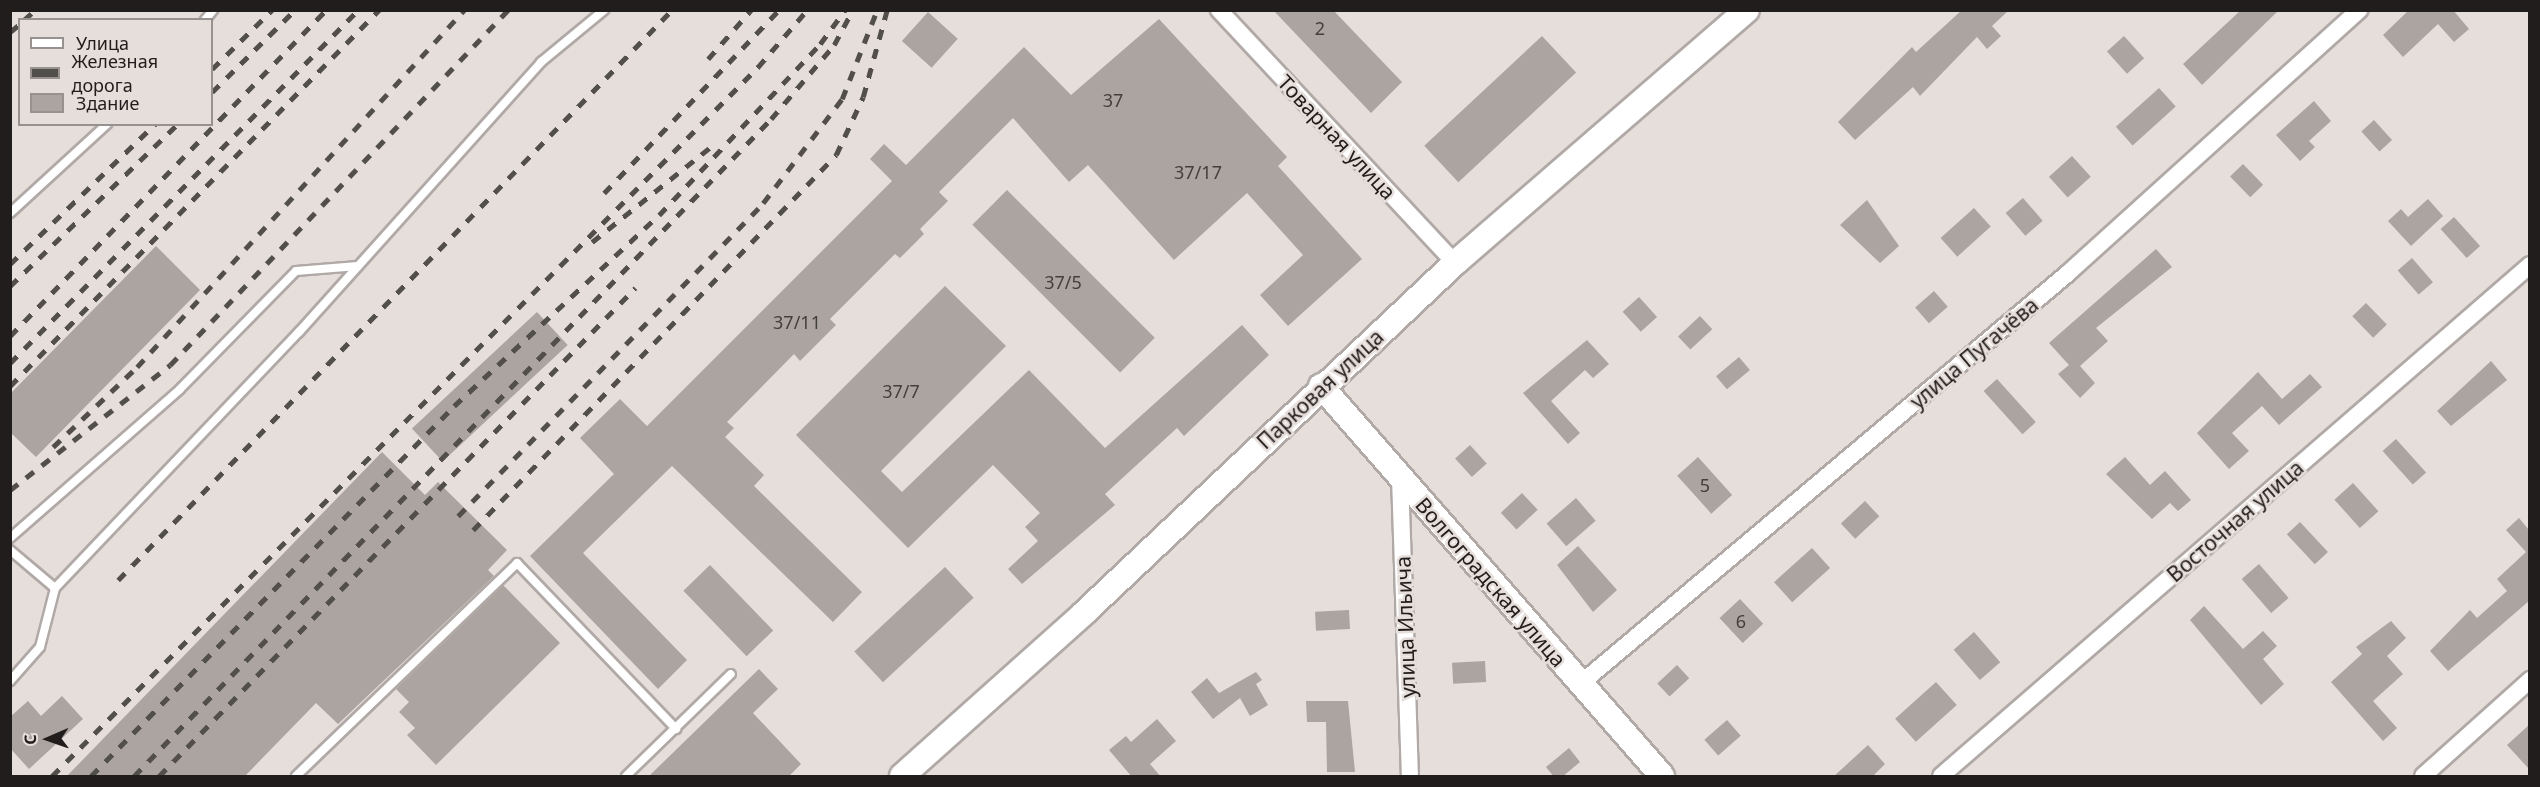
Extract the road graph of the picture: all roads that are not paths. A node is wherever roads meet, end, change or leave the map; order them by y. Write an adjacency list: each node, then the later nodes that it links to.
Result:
1 (604, 10): 9 (lane)
2 (1219, 10): 7 (street, Товарная улица)
3 (1747, 10): 7 (main road, Парковая улица)
4 (2359, 10): 18 (street, улица Пугачёва)
5 (105, 126): 6 (lane)
6 (10, 213)
7 (1455, 263): 10 (main road, Парковая улица)
8 (2529, 265): 25 (street, Восточная улица)
9 (358, 266): 12 (lane); 14 (lane)
10 (1321, 386): 11 (main road, Волгоградская улица); 22 (main road, Парковая улица)
11 (1400, 477): 18 (main road, Волгоградская улица); 23 (street, улица Ильича)
12 (10, 538)
13 (10, 550): 14 (lane)
14 (55, 588): 17 (lane)
15 (731, 674): 19 (lane)
16 (2529, 680): 26 (street)
17 (10, 681)
18 (1580, 684): 24 (main road, Волгоградская улица)
19 (676, 729): 20 (lane); 21 (lane)
20 (296, 777)
21 (626, 777)
22 (902, 777)
23 (1410, 777)
24 (1662, 777)
25 (1941, 777)
26 (2423, 777)

